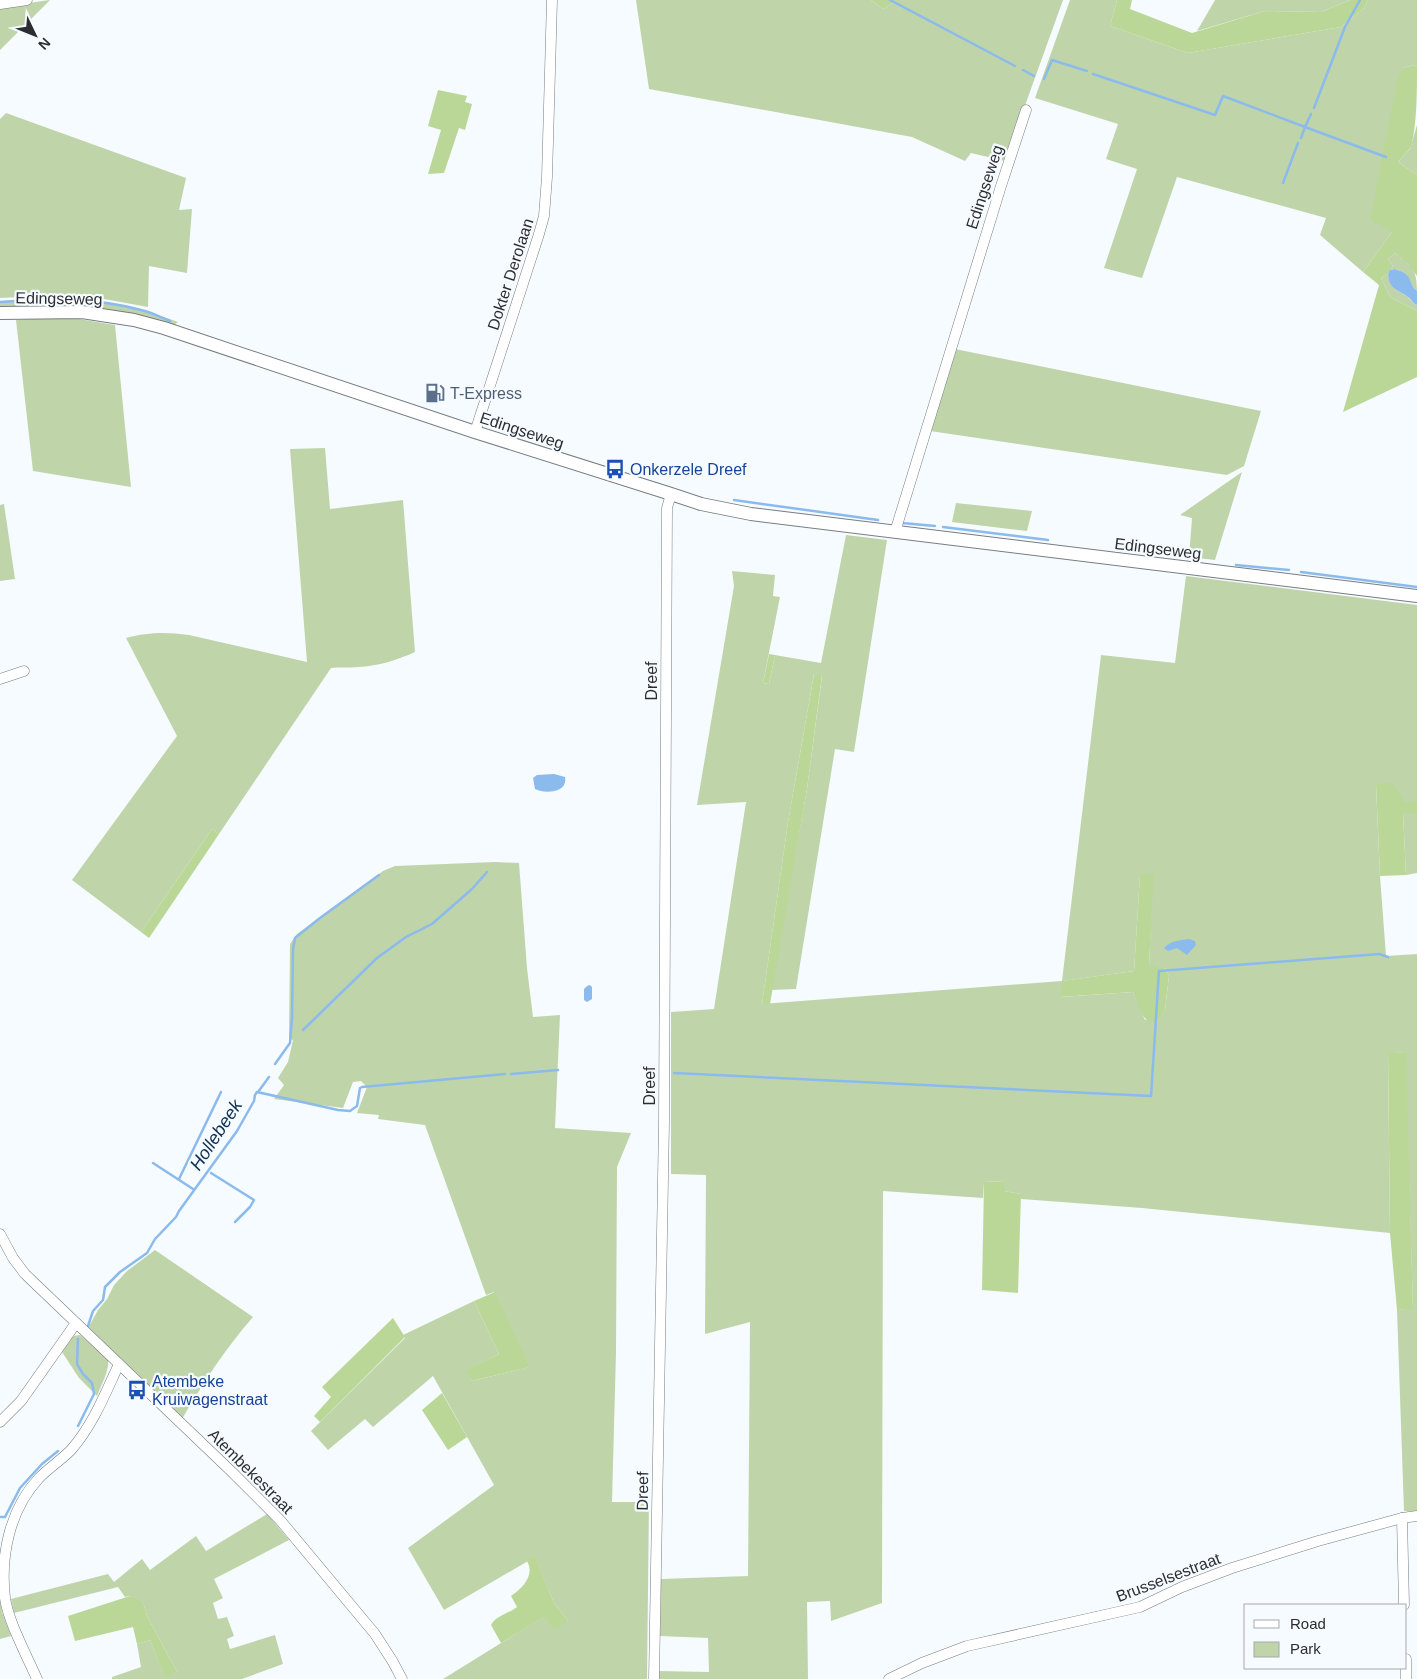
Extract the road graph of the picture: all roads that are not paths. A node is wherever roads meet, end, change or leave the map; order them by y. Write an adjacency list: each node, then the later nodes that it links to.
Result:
1 (28, 0): 3 (street)
2 (552, 0): 6 (street, Dokter Derolaan)
3 (0, 4)
4 (1026, 110): 8 (street, Edingseweg)
5 (0, 313): 6 (main road, Edingseweg)
6 (475, 432): 7 (main road, Edingseweg)
7 (671, 494): 8 (main road, Edingseweg); 21 (street, Dreef)
8 (895, 532): 9 (main road, Edingseweg)
9 (1417, 596)
10 (24, 672): 11 (street)
11 (0, 679)
12 (0, 1234): 13 (street, Atembekestraat)
13 (76, 1323): 14 (street, Atembekestraat); 15 (street)
14 (119, 1364): 19 (street); 20 (street, Atembekestraat)
15 (0, 1422)
16 (1417, 1516): 17 (street, Brusselsestraat)
17 (1402, 1518): 18 (street); 22 (street, Brusselsestraat)
18 (1404, 1604)
19 (37, 1679)
20 (402, 1679)
21 (654, 1679)
22 (888, 1679)

